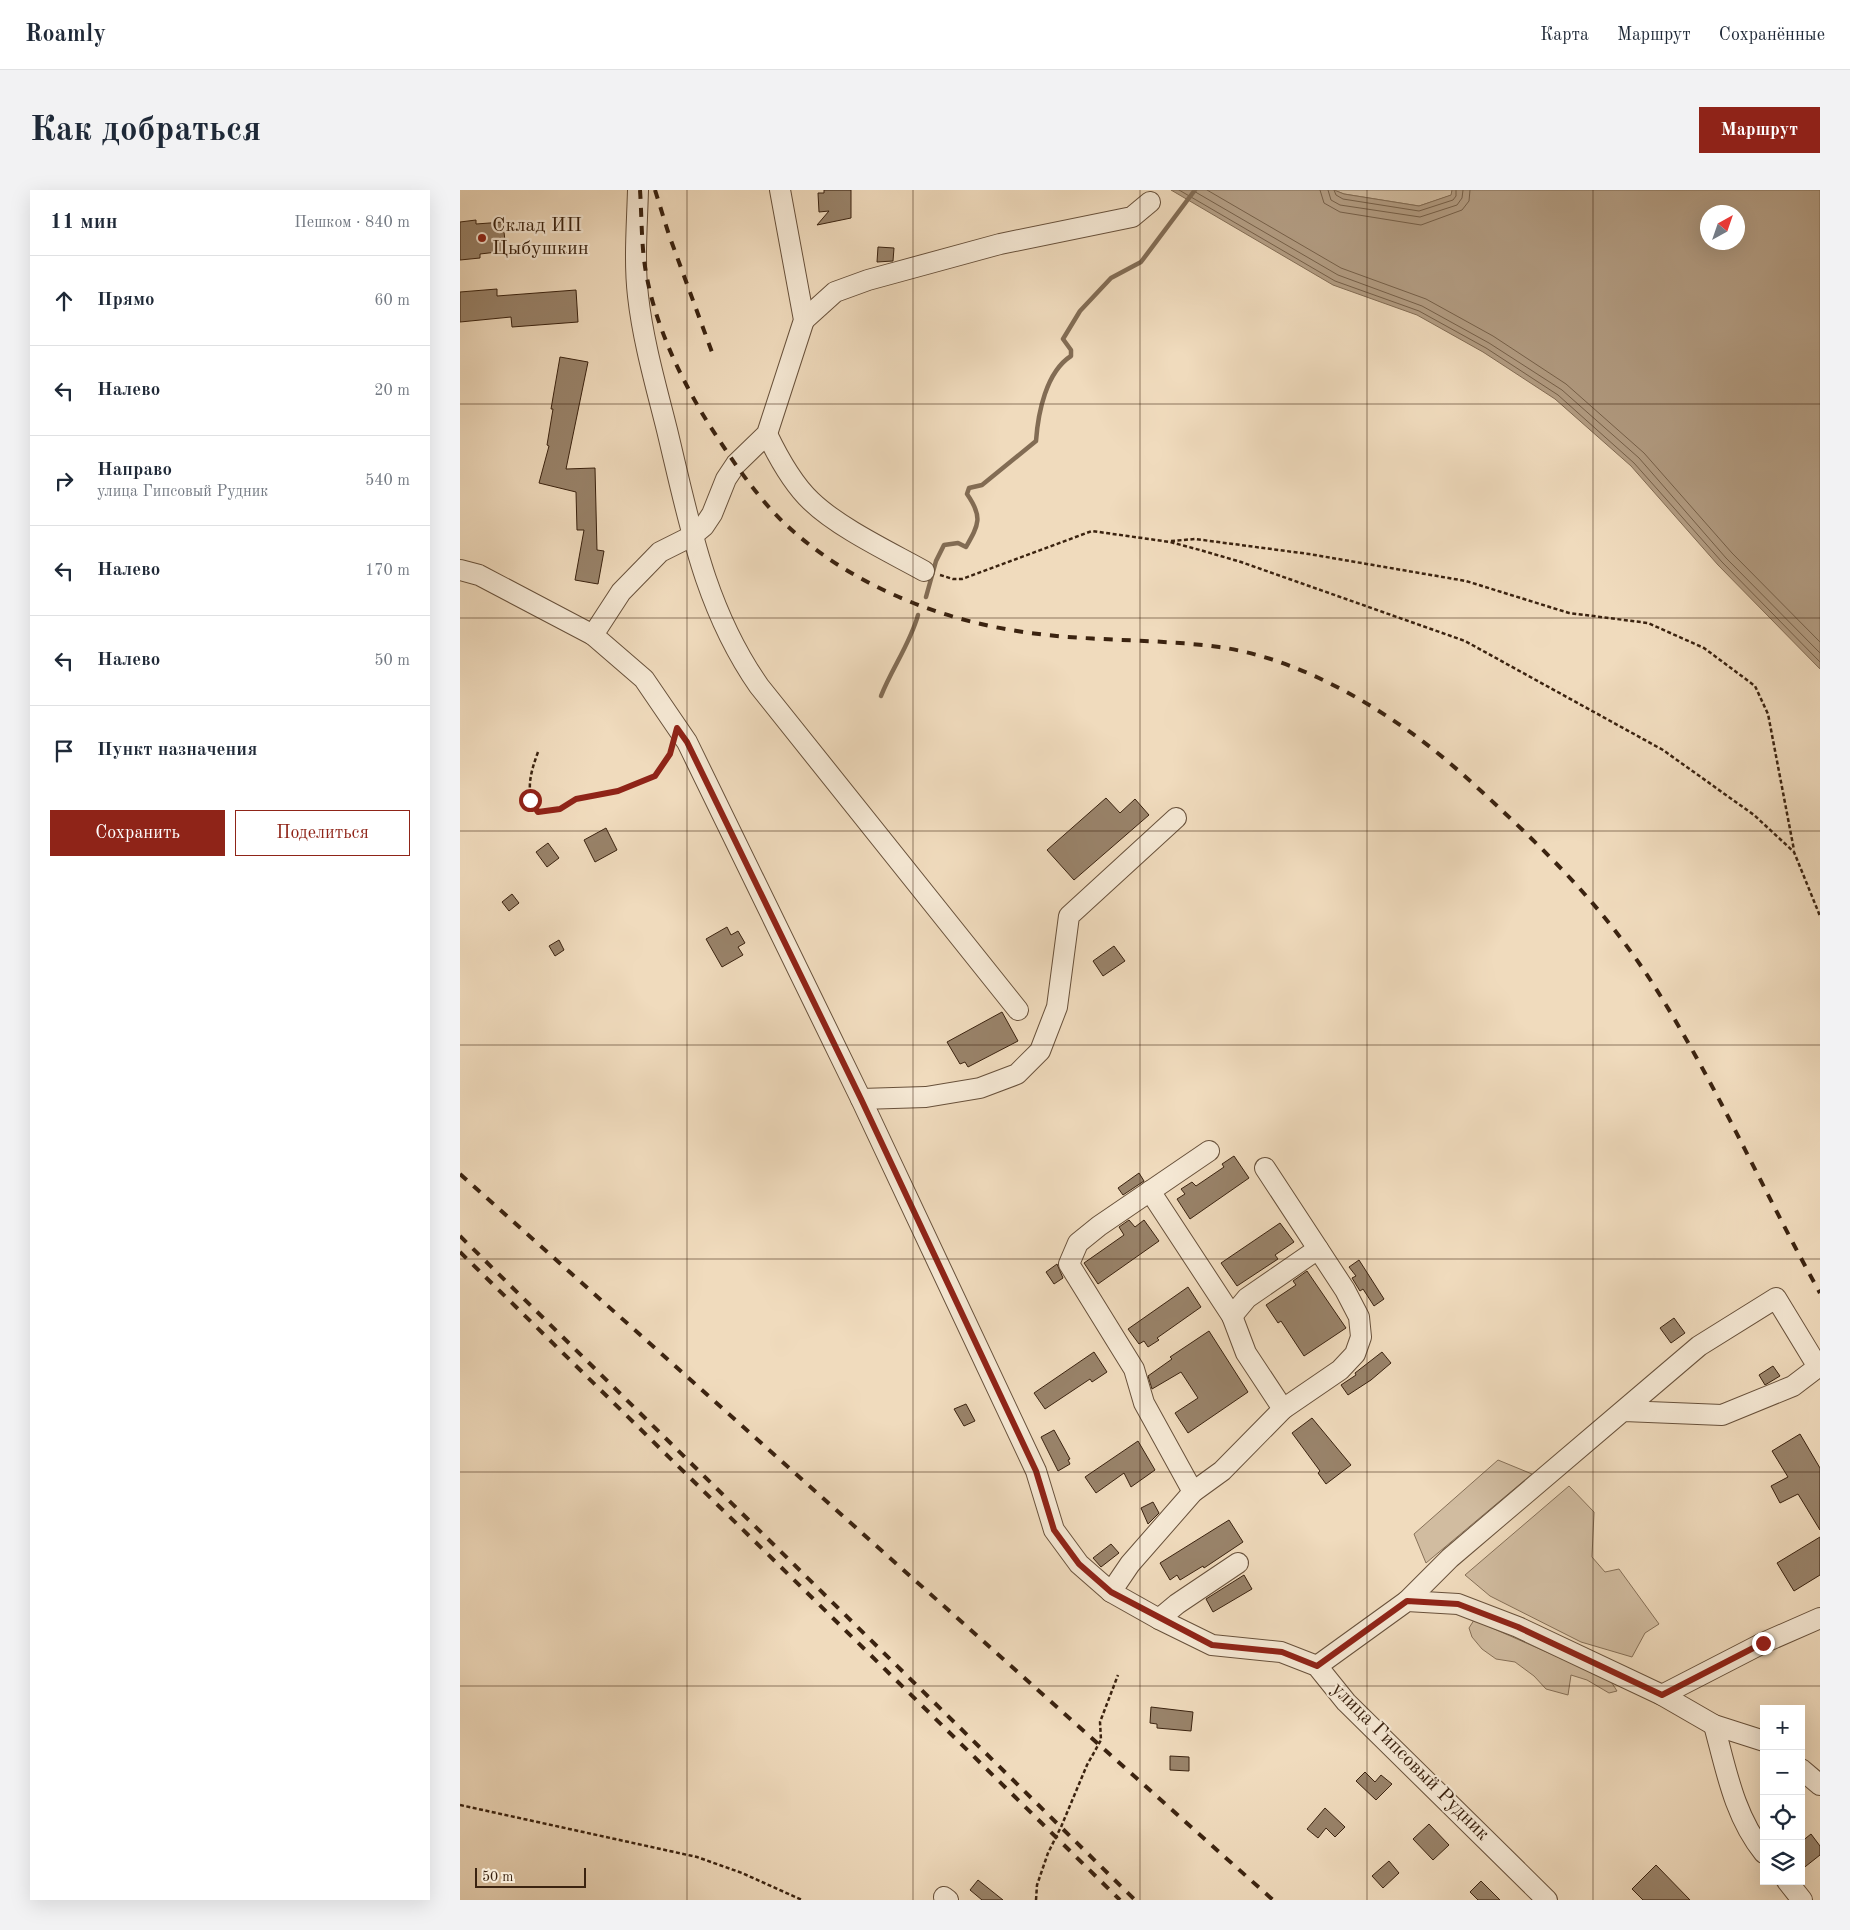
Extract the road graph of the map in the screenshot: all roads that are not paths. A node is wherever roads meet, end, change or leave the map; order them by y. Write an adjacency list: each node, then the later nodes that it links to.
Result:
1 (638, 190): 6 (street)
2 (780, 190): 4 (street)
3 (1150, 202): 4 (street)
4 (804, 320): 5 (street)
5 (767, 434): 6 (street); 8 (street)
6 (692, 536): 9 (street); 11 (street)
7 (460, 570): 9 (street, улица Гипсовый Рудник)
8 (924, 571)
9 (593, 635): 12 (street, улица Гипсовый Рудник)
10 (1176, 818): 12 (street)
11 (1018, 1010)
12 (861, 1099): 22 (street, улица Гипсовый Рудник)
13 (1209, 1151): 15 (street)
14 (1265, 1168): 16 (street)
15 (1150, 1191): 17 (street); 20 (street)
16 (1318, 1249): 17 (street); 18 (street)
17 (1232, 1316): 18 (street)
18 (1283, 1409): 20 (street)
19 (1624, 1411): 19 (street); 23 (street)
20 (1193, 1492): 22 (street)
21 (1238, 1563): 25 (street)
22 (1111, 1592): 25 (street, улица Гипсовый Рудник)
23 (1407, 1601): 26 (street); 27 (street)
24 (1820, 1618): 27 (street)
25 (1159, 1619): 26 (street, улица Гипсовый Рудник)
26 (1317, 1666): 34 (street, улица Гипсовый Рудник)
27 (1662, 1695): 28 (street)
28 (1714, 1725): 29 (street); 32 (street)
29 (1760, 1740)
30 (1805, 1773): 31 (street)
31 (1820, 1785)
32 (1760, 1847)
33 (1790, 1885): 35 (street)
34 (1547, 1900)
35 (1802, 1900)

